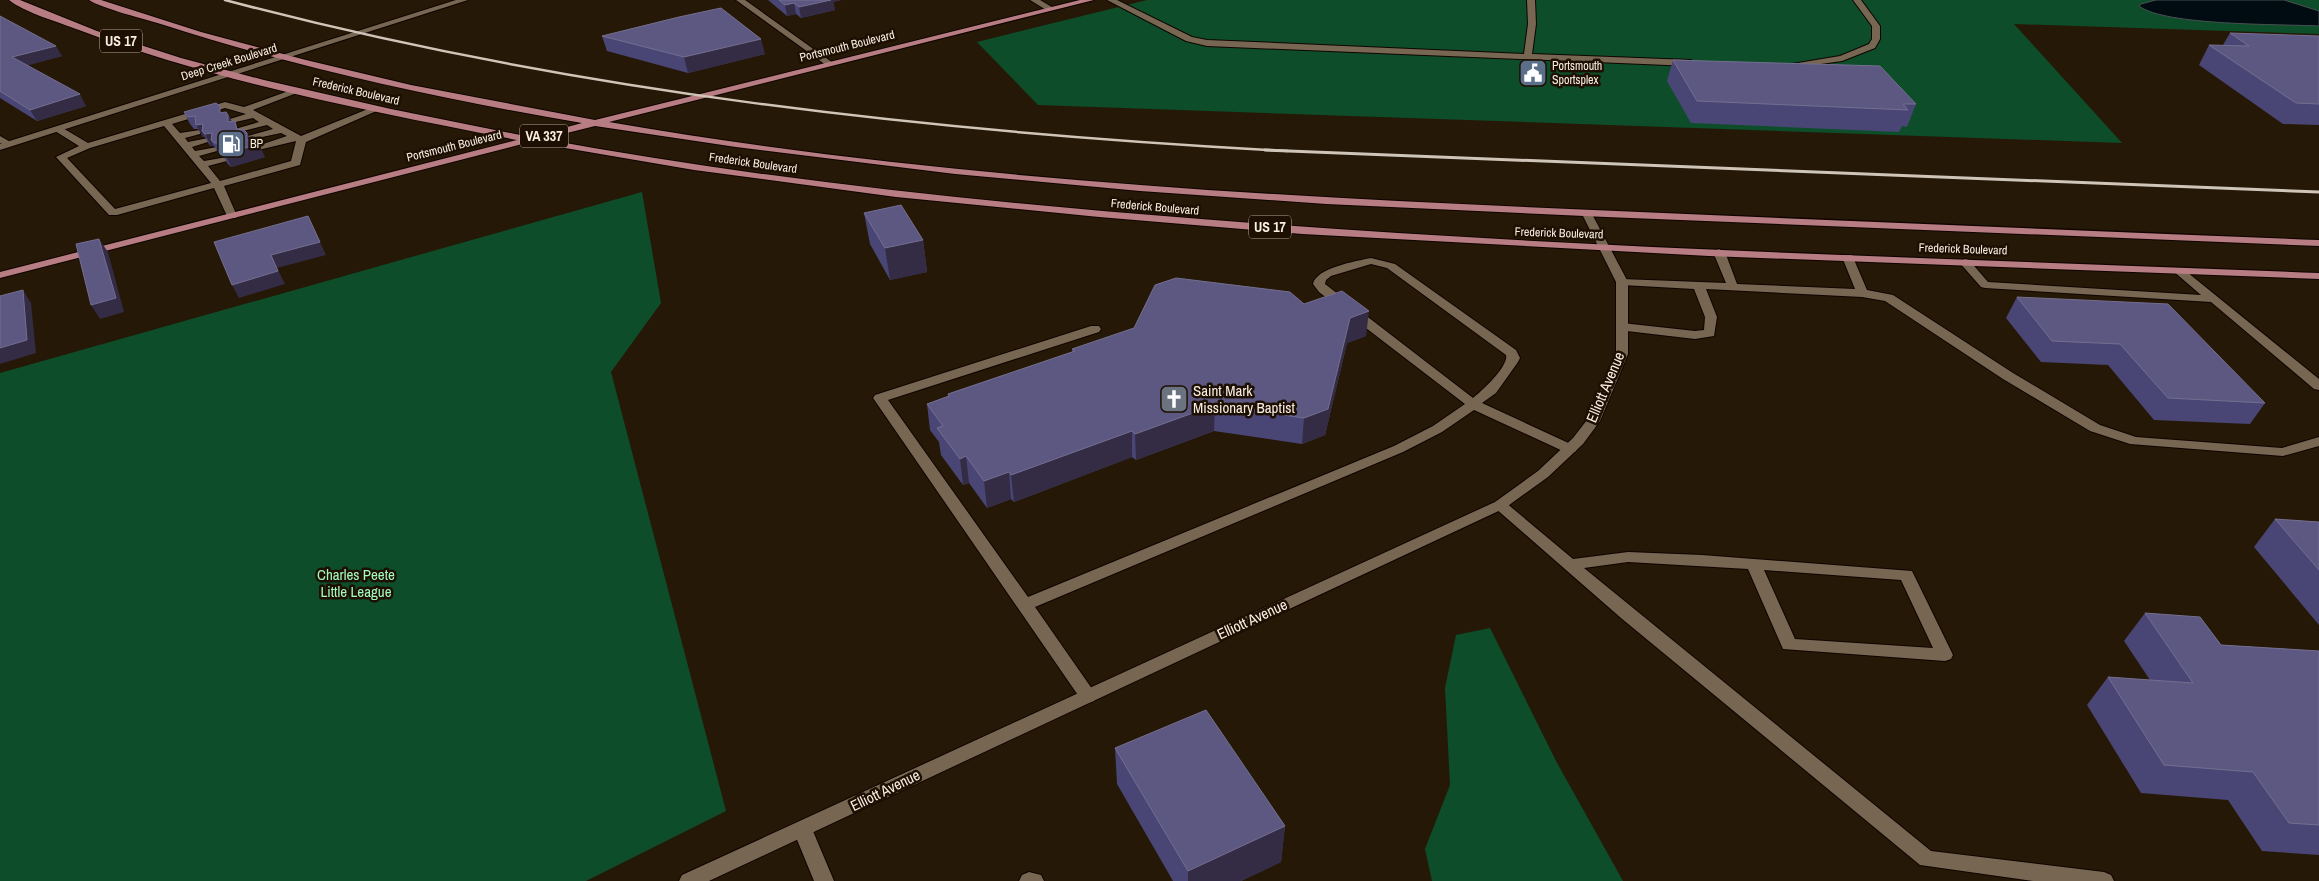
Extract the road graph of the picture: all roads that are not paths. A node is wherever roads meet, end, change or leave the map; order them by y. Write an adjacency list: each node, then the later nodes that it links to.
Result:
1 (12, 0): 16 (main road, Frederick Boulevard / US 17)
2 (93, 0): 12 (main road, Frederick Boulevard / US 17)
3 (464, 0): 12 (street, Deep Creek Boulevard)
4 (740, 0): 13 (street)
5 (1034, 0): 10 (street)
6 (1090, 0): 10 (main road, Portsmouth Boulevard / VA 337)
7 (1111, 0): 11 (street)
8 (1531, 0): 11 (street)
9 (1857, 0): 15 (street)
10 (1051, 9): 13 (main road, Portsmouth Boulevard / VA 337)
11 (1528, 56): 14 (street)
12 (284, 58): 16 (street, Deep Creek Boulevard); 23 (main road, Frederick Boulevard / US 17)
13 (829, 63): 23 (main road, Portsmouth Boulevard / VA 337)
14 (1704, 63)
15 (1787, 66)
16 (232, 74): 17 (main road, Frederick Boulevard / US 17); 24 (street, Deep Creek Boulevard)
17 (297, 91): 18 (main road, Frederick Boulevard / US 17); 19 (street)
18 (376, 109): 30 (street); 32 (main road, Frederick Boulevard / US 17)
19 (250, 113): 20 (street); 21 (street); 22 (street)
20 (166, 122): 28 (street); 34 (street)
21 (230, 122)
22 (268, 122): 25 (street); 26 (street)
23 (596, 122): 32 (main road, Portsmouth Boulevard / VA 337); 42 (main road, Frederick Boulevard / US 17)
24 (58, 129): 33 (street, Deep Creek Boulevard); 34 (street)
25 (281, 130): 29 (street); 30 (street)
26 (238, 131)
27 (197, 132): 28 (street)
28 (178, 137): 35 (street)
29 (246, 139)
30 (298, 139): 37 (street); 41 (street)
31 (206, 140): 35 (street)
32 (528, 140): 43 (main road, Portsmouth Boulevard / VA 337); 45 (main road, Frederick Boulevard / US 17)
33 (3, 143)
34 (87, 146): 41 (street)
35 (186, 146): 38 (street)
36 (214, 149): 38 (street)
37 (257, 149)
38 (193, 154): 40 (street)
39 (223, 159): 40 (street)
40 (202, 165): 41 (street)
41 (218, 185): 43 (street)
42 (1586, 214): 44 (main road, Frederick Boulevard / US 17); 45 (street, Elliott Avenue)
43 (232, 216): 50 (main road, Portsmouth Boulevard / VA 337)
44 (2319, 243)
45 (1604, 247): 46 (main road, Frederick Boulevard / US 17); 52 (street, Elliott Avenue)
46 (1719, 252): 47 (main road, Frederick Boulevard / US 17); 54 (street)
47 (1848, 257): 48 (main road, Frederick Boulevard / US 17); 55 (street)
48 (1965, 262): 49 (main road, Frederick Boulevard / US 17); 56 (street)
49 (2178, 270): 51 (main road, Frederick Boulevard / US 17); 56 (street)
50 (0, 276)
51 (2319, 276)
52 (1622, 282): 53 (street); 57 (street, Elliott Avenue)
53 (1698, 286): 54 (street); 57 (street)
54 (1734, 287): 55 (street)
55 (1862, 293): 61 (street)
56 (2214, 299): 59 (street)
57 (1622, 327): 62 (street, Elliott Avenue)
58 (1095, 328): 66 (street)
59 (2319, 386)
60 (1473, 404): 60 (street); 62 (street); 66 (street)
61 (2319, 441)
62 (1570, 449): 63 (street, Elliott Avenue)
63 (1500, 504): 65 (street); 67 (street, Elliott Avenue)
64 (1754, 564): 64 (street); 65 (street)
65 (1570, 565): 73 (street)
66 (1025, 605): 67 (street)
67 (1088, 696): 68 (street, Elliott Avenue)
68 (802, 830): 69 (street, Elliott Avenue); 70 (street)
69 (688, 881)
70 (824, 881)
71 (1029, 881): 72 (street)
72 (1034, 881)
73 (2104, 881)

